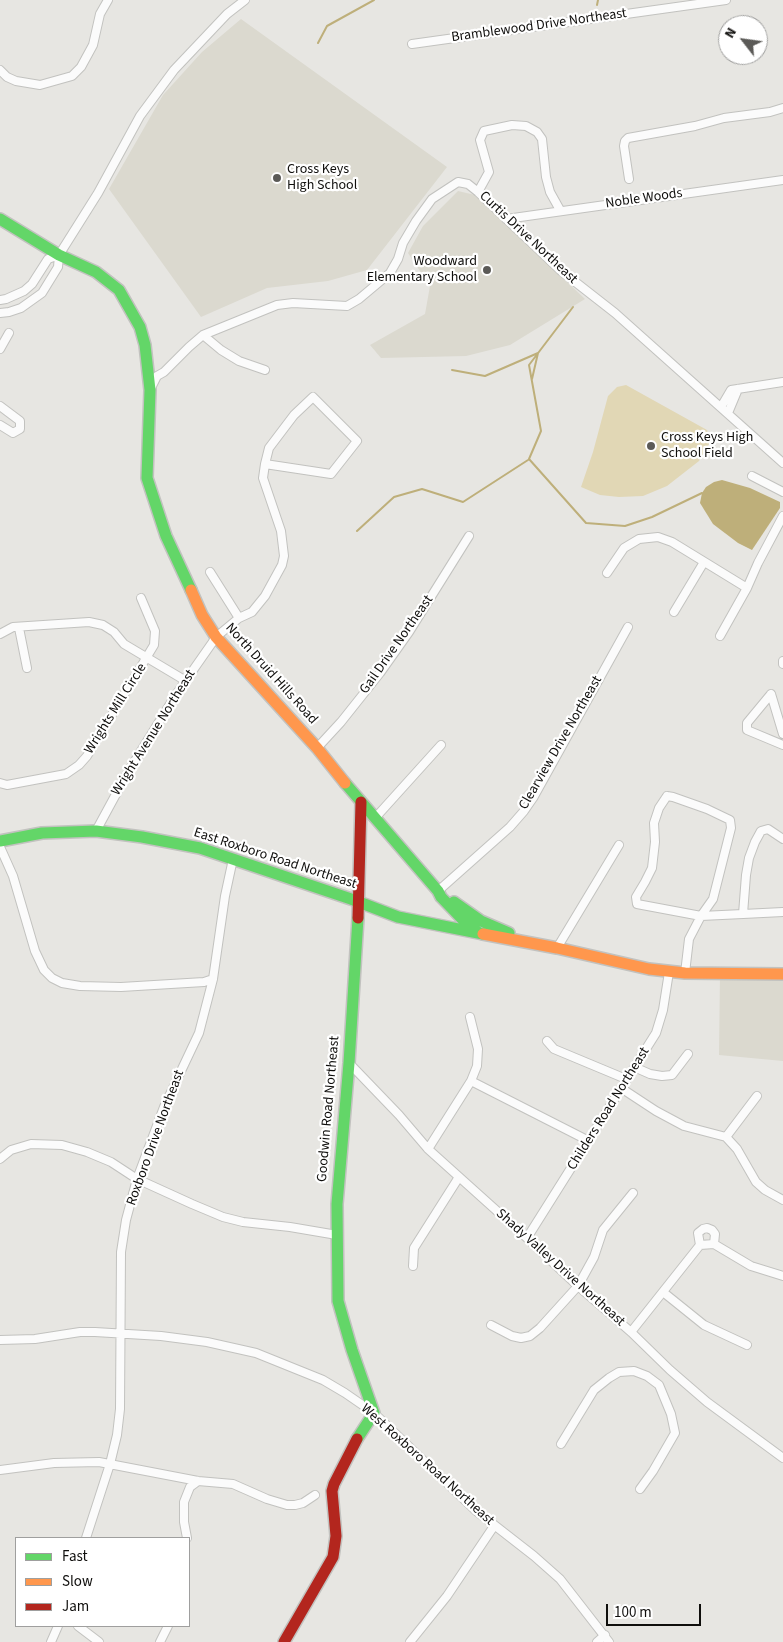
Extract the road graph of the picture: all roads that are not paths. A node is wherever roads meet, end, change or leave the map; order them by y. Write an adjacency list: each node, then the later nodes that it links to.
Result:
1 (108, 0): 5 (street)
2 (245, 0): 13 (street)
3 (726, 0): 4 (street, Bramblewood Drive Northeast)
4 (412, 44)
5 (0, 70)
6 (783, 108): 7 (street)
7 (629, 179)
8 (783, 180): 10 (street, Noble Woods)
9 (478, 192): 10 (street); 12 (street, Curtis Drive Northeast); 17 (street, Curtis Drive Northeast)
10 (560, 210): 12 (street, Noble Woods)
11 (0, 219): 13 (main road, North Druid Hills Road)
12 (506, 219): 24 (street, Curtis Drive Northeast)
13 (59, 255): 14 (street); 15 (street); 21 (main road, North Druid Hills Road)
14 (0, 300)
15 (0, 313)
16 (9, 333): 18 (street)
17 (203, 335): 19 (street); 21 (street, Curtis Drive Northeast)
18 (0, 349)
19 (265, 370)
20 (783, 382): 22 (street)
21 (150, 390): 44 (main road, North Druid Hills Road)
22 (734, 390): 24 (street); 25 (street)
23 (0, 406): 26 (street)
24 (721, 407): 25 (street, Curtis Drive Northeast)
25 (728, 413): 27 (street, Curtis Drive Northeast)
26 (2, 430)
27 (783, 463)
28 (265, 464): 28 (street); 39 (street, Wright Avenue Northeast)
29 (752, 476): 30 (street)
30 (783, 492)
31 (783, 516): 36 (street)
32 (469, 536): 51 (street, Gail Drive Northeast)
33 (704, 562): 35 (street); 36 (street); 38 (street)
34 (210, 572): 39 (street)
35 (607, 573)
36 (748, 588): 43 (street)
37 (140, 598): 45 (street)
38 (674, 612)
39 (239, 618): 44 (street, Wright Avenue Northeast)
40 (14, 625): 42 (street, Wrights Mill Circle); 45 (street, Wrights Mill Circle); 46 (street)
41 (628, 627): 61 (street, Clearview Drive Northeast)
42 (0, 634)
43 (720, 636)
44 (216, 637): 47 (street, Wright Avenue Northeast); 51 (main road, North Druid Hills Road)
45 (147, 658): 47 (street, Wrights Mill Circle); 52 (street, Wrights Mill Circle)
46 (27, 668)
47 (186, 681): 55 (street, Wright Avenue Northeast)
48 (783, 734): 50 (street)
49 (441, 744): 54 (street)
50 (783, 744)
51 (317, 748): 53 (main road, North Druid Hills Road)
52 (0, 783)
53 (361, 802): 54 (main road, North Druid Hills Road); 62 (main road, Goodwin Road Northeast)
54 (376, 817): 61 (main road, North Druid Hills Road)
55 (96, 831): 57 (main road, East Roxboro Road Northeast); 60 (main road, East Roxboro Road Northeast)
56 (783, 838): 64 (street)
57 (0, 841)
58 (619, 845): 68 (street)
59 (0, 847): 72 (street)
60 (233, 859): 62 (main road, East Roxboro Road Northeast); 72 (street, Roxboro Drive Northeast)
61 (438, 891): 66 (main road, North Druid Hills Road); 67 (main road)
62 (359, 902): 66 (main road, East Roxboro Road Northeast); 76 (main road, Goodwin Road Northeast)
63 (783, 912): 64 (street)
64 (743, 914): 65 (street)
65 (701, 916): 65 (street); 70 (street)
66 (478, 933): 67 (main road, East Roxboro Road Northeast)
67 (534, 944): 68 (main road)
68 (557, 948): 69 (main road)
69 (669, 972): 70 (main road); 77 (street, Childers Road Northeast)
70 (685, 973): 71 (main road)
71 (783, 974)
72 (213, 979): 87 (street, Roxboro Drive Northeast)
73 (470, 1017): 79 (street)
74 (547, 1041): 78 (street)
75 (688, 1054): 77 (street)
76 (349, 1063): 84 (street, Shady Valley Drive Northeast); 90 (main road, Goodwin Road Northeast)
77 (634, 1067): 78 (street, Childers Road Northeast)
78 (626, 1079): 80 (street, Childers Road Northeast)
79 (470, 1081): 83 (street); 84 (street)
80 (621, 1088): 82 (street); 83 (street, Childers Road Northeast)
81 (757, 1096): 82 (street)
82 (726, 1137): 89 (street)
83 (589, 1141): 91 (street, Childers Road Northeast)
84 (428, 1149): 86 (street, Shady Valley Drive Northeast)
85 (0, 1159): 87 (street)
86 (459, 1177): 91 (street, Shady Valley Drive Northeast); 94 (street)
87 (137, 1179): 90 (street); 100 (street, Roxboro Drive Northeast)
88 (633, 1193): 96 (street)
89 (783, 1200)
90 (337, 1235): 104 (main road, Goodwin Road Northeast)
91 (527, 1238): 96 (street, Shady Valley Drive Northeast)
92 (714, 1244): 93 (street); 93 (street); 95 (street)
93 (700, 1245): 97 (street)
94 (413, 1266)
95 (783, 1276)
96 (578, 1286): 98 (street); 99 (street, Shady Valley Drive Northeast)
97 (663, 1292): 99 (street); 102 (street)
98 (491, 1325)
99 (631, 1332): 103 (street, Shady Valley Drive Northeast)
100 (121, 1333): 101 (street, West Roxboro Road Northeast); 104 (street, West Roxboro Road Northeast); 107 (street, Roxboro Drive Northeast)
101 (0, 1340)
102 (747, 1345)
103 (665, 1377): 105 (street); 106 (street, Shady Valley Drive Northeast); 110 (street)
104 (374, 1413): 112 (street, West Roxboro Road Northeast); 122 (main road)
105 (561, 1444)
106 (783, 1458)
107 (110, 1464): 108 (street); 109 (street); 113 (street, Roxboro Drive Northeast)
108 (0, 1470)
109 (198, 1481): 111 (street); 114 (street)
110 (640, 1488)
111 (315, 1495)
112 (494, 1526): 118 (street, West Roxboro Road Northeast); 123 (street)
113 (86, 1537)
114 (187, 1537)
115 (58, 1627): 119 (street)
116 (79, 1627): 120 (street)
117 (168, 1627): 121 (street)
118 (607, 1639): 124 (street)
119 (50, 1642)
120 (99, 1642)
121 (160, 1642)
122 (284, 1642)
123 (410, 1642)
124 (597, 1642)

